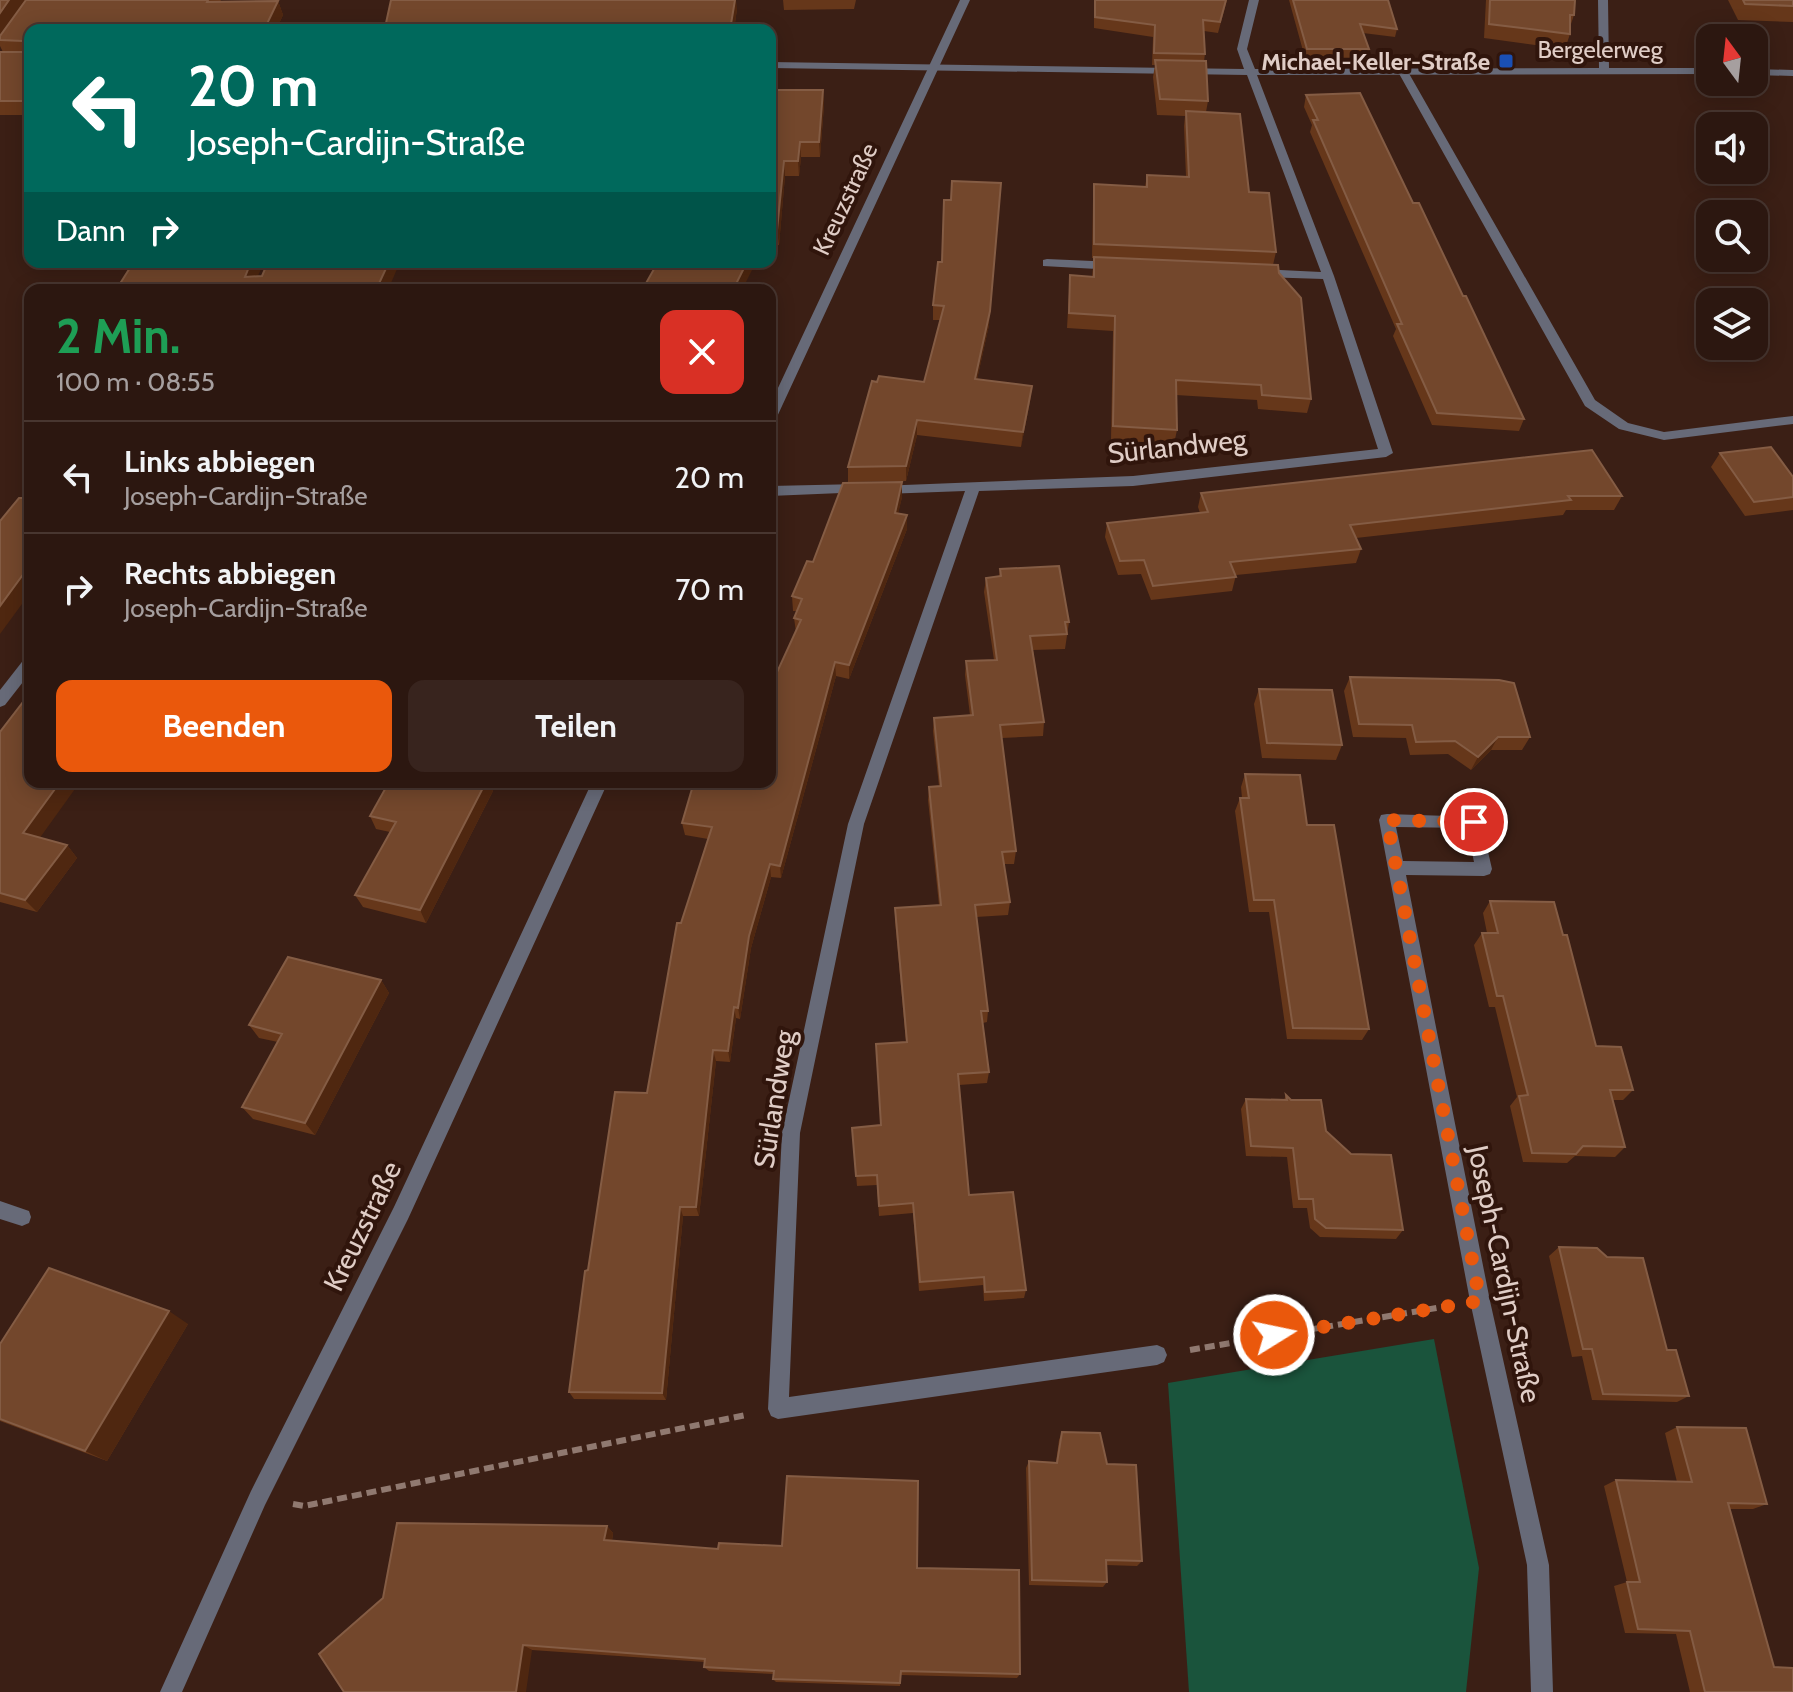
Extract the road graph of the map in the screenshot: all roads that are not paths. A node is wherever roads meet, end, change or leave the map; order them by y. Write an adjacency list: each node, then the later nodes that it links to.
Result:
1 (965, 0): 5 (street, Kreuzstraße)
2 (1254, 0): 9 (street)
3 (1603, 0): 7 (street)
4 (776, 65): 5 (street, Bergelerweg)
5 (936, 66): 9 (street, Bergelerweg); 16 (street, Kreuzstraße)
6 (1402, 70): 7 (street, Bergelerweg); 9 (street, Bergelerweg); 17 (street)
7 (1604, 70): 8 (street, Bergelerweg)
8 (1696, 71)
9 (1249, 72): 15 (street)
10 (1768, 72): 11 (street)
11 (1793, 73)
12 (1047, 263): 13 (street)
13 (1125, 267)
14 (1250, 273): 15 (street)
15 (1328, 276): 18 (street, Sürlandweg)
16 (776, 406)
17 (1793, 420)
18 (973, 488): 19 (street, Sürlandweg); 26 (street, Sürlandweg)
19 (776, 491)
20 (24, 670): 21 (street)
21 (0, 701)
22 (597, 788): 27 (street, Kreuzstraße)
23 (1396, 868): 23 (street, Joseph-Cardijn-Straße); 28 (street, Joseph-Cardijn-Straße)
24 (0, 1210): 25 (street)
25 (22, 1217)
26 (1157, 1355)
27 (171, 1692)
28 (1542, 1692)

